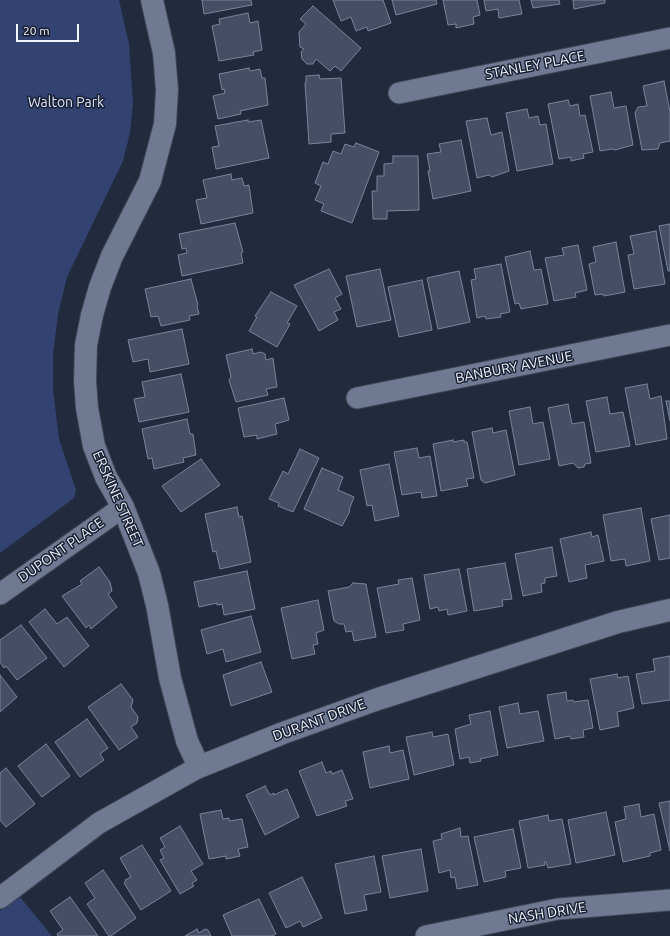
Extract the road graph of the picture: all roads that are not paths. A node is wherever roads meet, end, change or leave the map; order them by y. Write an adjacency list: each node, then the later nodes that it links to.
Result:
1 (152, 0): 6 (street, ERSKINE STREET)
2 (670, 38): 3 (street, STANLEY PLACE)
3 (399, 93)
4 (670, 335): 5 (street, BANBURY AVENUE)
5 (357, 398)
6 (123, 507): 7 (street, DUPONT PLACE); 9 (street, ERSKINE STREET)
7 (0, 594)
8 (670, 610): 9 (street, DURANT DRIVE)
9 (199, 767): 10 (street, DURANT DRIVE)
10 (0, 898)
11 (670, 900): 12 (street, NASH DRIVE)
12 (426, 936)

